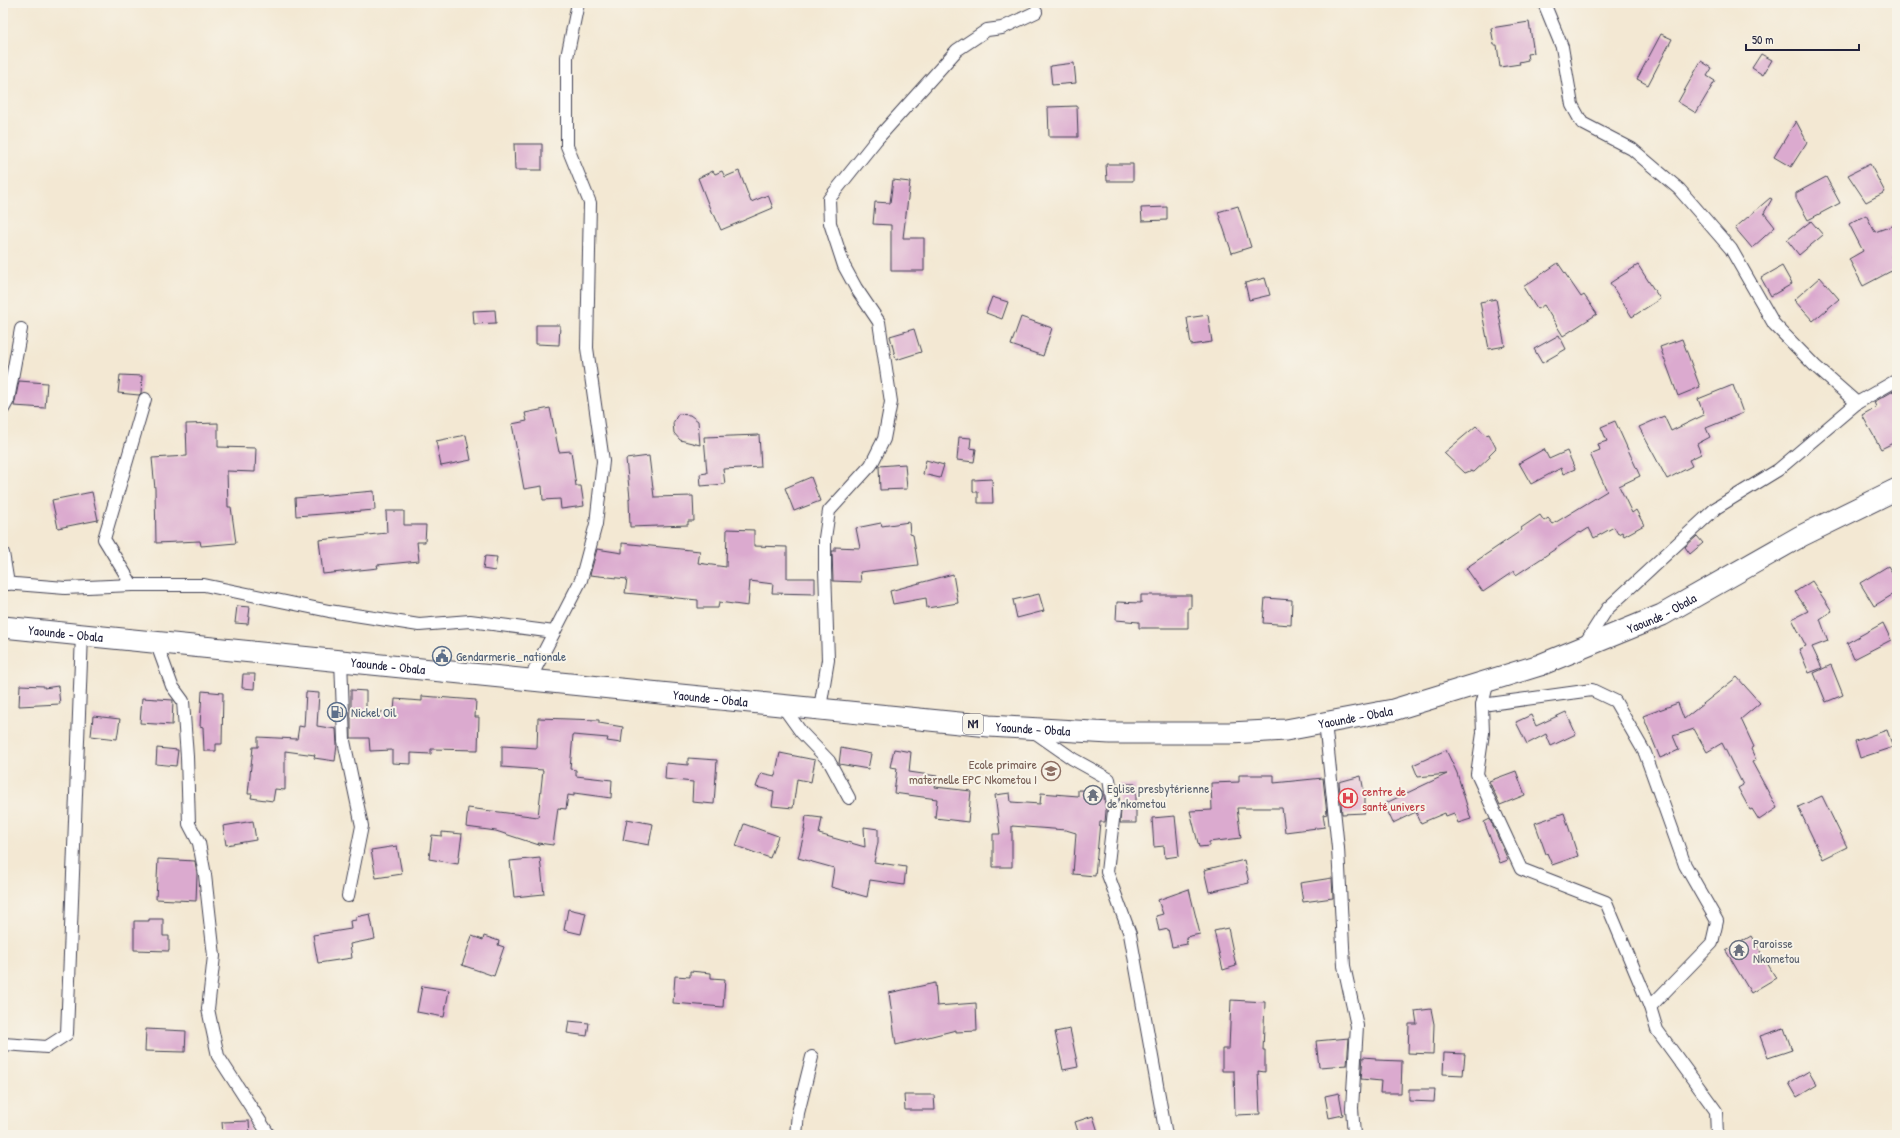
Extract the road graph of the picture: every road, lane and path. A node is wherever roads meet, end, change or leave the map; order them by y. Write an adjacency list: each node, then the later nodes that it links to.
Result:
1 (578, 3): 14 (street)
2 (1544, 3): 7 (street)
3 (1036, 12): 23 (street)
4 (21, 329): 8 (street)
5 (1897, 380): 7 (street)
6 (145, 399): 12 (street)
7 (1857, 403): 17 (street)
8 (3, 409)
9 (1897, 489): 17 (highway, Yaounde - Obala / N1)
10 (3, 553): 11 (street)
11 (6, 583): 12 (street)
12 (132, 585): 14 (street)
13 (3, 626): 15 (highway, Yaounde - Obala / N1)
14 (554, 632): 19 (street)
15 (82, 634): 16 (highway, Yaounde - Obala / N1); 29 (street)
16 (156, 642): 18 (highway, Yaounde - Obala / N1); 31 (street)
17 (1582, 648): 20 (highway, Yaounde - Obala / N1)
18 (341, 660): 19 (highway, Yaounde - Obala / N1); 27 (street)
19 (530, 679): 21 (highway, Yaounde - Obala / N1)
20 (1488, 681): 22 (street); 24 (highway, Yaounde - Obala / N1)
21 (781, 704): 23 (highway, Yaounde - Obala / N1); 26 (street)
22 (1482, 705): 28 (street); 28 (street)
23 (820, 708): 25 (highway, Yaounde - Obala / N1)
24 (1325, 722): 25 (highway, Yaounde - Obala / N1); 34 (street)
25 (1028, 728): 33 (street)
26 (849, 798)
27 (348, 896)
28 (1650, 1007): 35 (street)
29 (3, 1044)
30 (812, 1056): 32 (street)
31 (268, 1134)
32 (796, 1135)
33 (1166, 1135)
34 (1354, 1135)
35 (1717, 1135)

